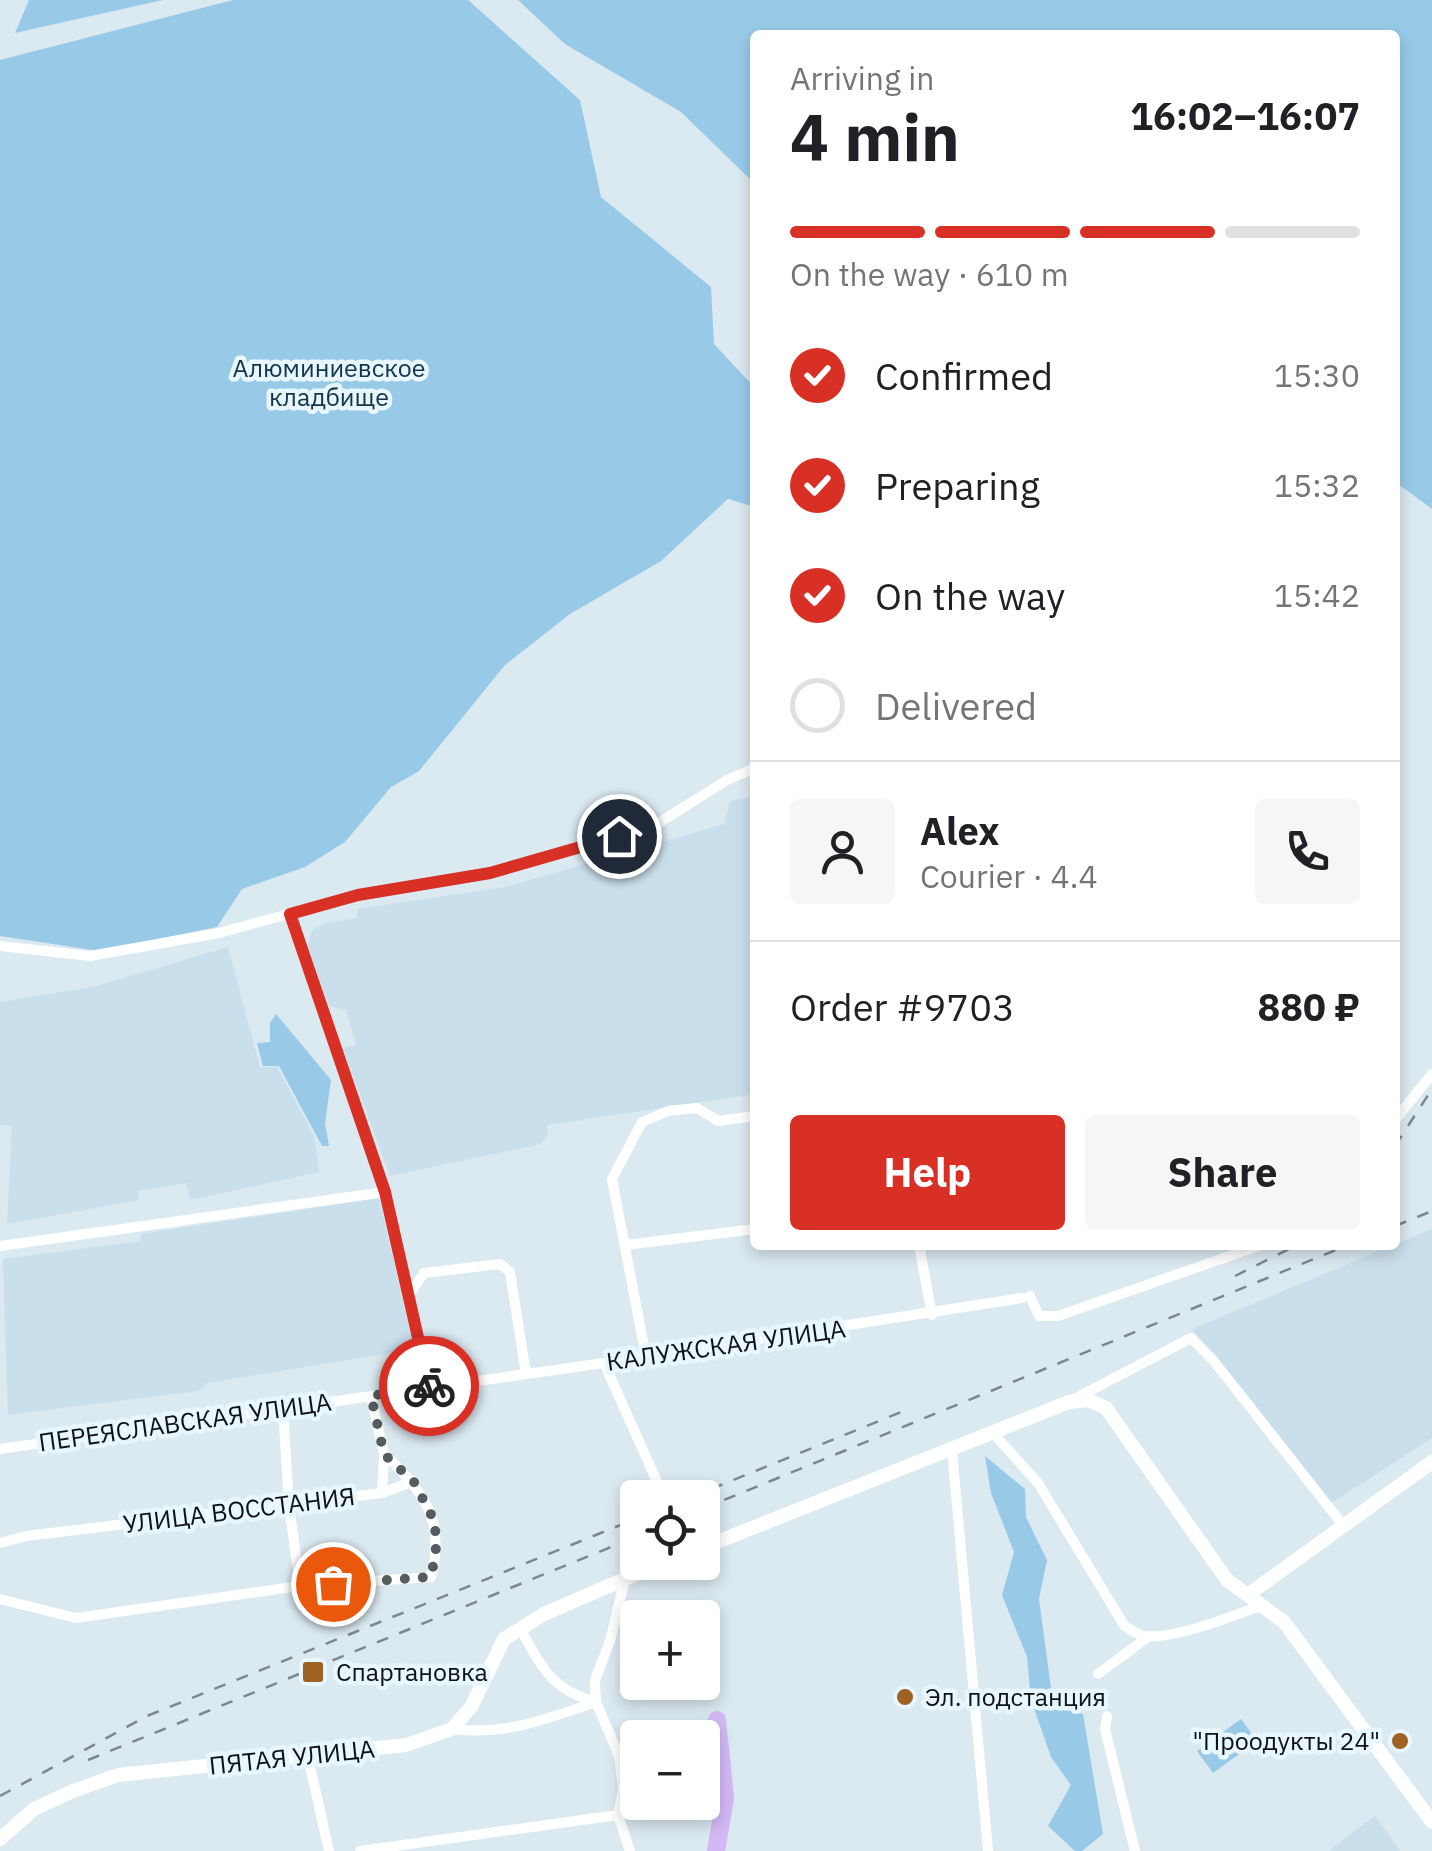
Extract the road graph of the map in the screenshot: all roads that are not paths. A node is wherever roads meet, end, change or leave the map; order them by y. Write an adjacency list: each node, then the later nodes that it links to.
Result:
1 (750, 770): 2 (street)
2 (290, 914): 3 (street); 7 (street)
3 (0, 946)
4 (1432, 1074): 5 (street)
5 (1400, 1114)
6 (750, 1117): 9 (street)
7 (385, 1192): 10 (street); 13 (street)
8 (750, 1229): 9 (street)
9 (625, 1244): 15 (street)
10 (0, 1246)
11 (920, 1250): 14 (street)
12 (1248, 1250): 14 (street, КАЛУЖСКАЯ УЛИЦА)
13 (408, 1295): 17 (street); 18 (street)
14 (932, 1314): 15 (street, КАЛУЖСКАЯ УЛИЦА)
15 (646, 1357): 16 (street, КАЛУЖСКАЯ УЛИЦА)
16 (604, 1364): 17 (street, КАЛУЖСКАЯ УЛИЦА); 27 (street)
17 (526, 1374): 18 (street, КАЛУЖСКАЯ УЛИЦА)
18 (430, 1388): 19 (street, ПЕРЕЯСЛАВСКАЯ УЛИЦА)
19 (371, 1396): 21 (street, ПЕРЕЯСЛАВСКАЯ УЛИЦА); 25 (street, УЛИЦА ВОССТАНИЯ)
20 (1069, 1402): 22 (street); 31 (street); 37 (street)
21 (283, 1409): 23 (street, ПЕРЕЯСЛАВСКАЯ УЛИЦА); 30 (street)
22 (994, 1434): 24 (street); 41 (street)
23 (0, 1449)
24 (952, 1450): 32 (street); 53 (street)
25 (384, 1454): 28 (street); 29 (street, УЛИЦА ВОССТАНИЯ)
26 (1432, 1462): 31 (street)
27 (656, 1480)
28 (414, 1482): 29 (street); 36 (street)
29 (382, 1493): 30 (street, УЛИЦА ВОССТАНИЯ)
30 (288, 1504): 33 (street, УЛИЦА ВОССТАНИЯ); 36 (street)
31 (1343, 1525): 37 (street)
32 (720, 1541)
33 (0, 1542)
34 (623, 1580): 40 (street)
35 (625, 1580): 43 (street)
36 (300, 1586): 38 (street)
37 (1249, 1594): 39 (street)
38 (0, 1600)
39 (1264, 1605): 41 (street); 48 (street)
40 (520, 1629): 43 (street); 45 (street)
41 (1148, 1637): 42 (street)
42 (1098, 1674)
43 (596, 1702): 45 (street, ПЯТАЯ УЛИЦА); 47 (street)
44 (1107, 1716): 54 (street)
45 (452, 1729): 46 (street, ПЯТАЯ УЛИЦА)
46 (308, 1757): 49 (street, ПЯТАЯ УЛИЦА); 50 (street)
47 (618, 1815): 51 (street); 52 (street)
48 (1432, 1822)
49 (0, 1838)
50 (328, 1851)
51 (360, 1851)
52 (630, 1851)
53 (988, 1851)
54 (1136, 1851)

